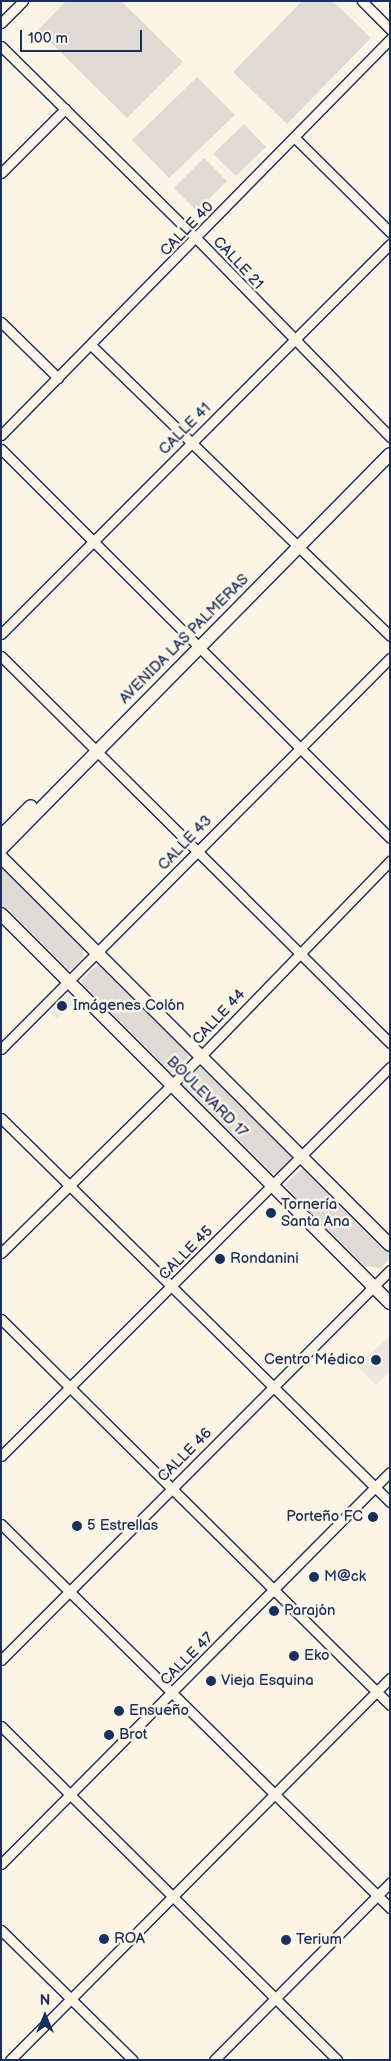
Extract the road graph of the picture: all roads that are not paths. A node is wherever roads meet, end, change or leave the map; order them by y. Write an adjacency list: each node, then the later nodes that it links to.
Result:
1 (23, 1): 3 (street)
2 (362, 1): 4 (street)
3 (1, 23)
4 (390, 29)
5 (390, 39): 8 (street, CALLE 40)
6 (1, 46): 7 (street, CALLE 21)
7 (65, 109): 9 (street); 11 (street, CALLE 21)
8 (294, 137): 10 (street); 11 (street, CALLE 40)
9 (1, 173)
10 (390, 232)
11 (197, 239): 14 (street, CALLE 21); 15 (street, CALLE 40)
12 (390, 244): 14 (street, CALLE 41)
13 (1, 322): 16 (street)
14 (292, 340): 18 (street, CALLE 21); 19 (street, CALLE 41)
15 (91, 345): 16 (street, CALLE 40); 19 (street)
16 (58, 378): 17 (street, CALLE 40)
17 (1, 435)
18 (390, 437)
19 (191, 443): 23 (street, CALLE 41); 24 (street)
20 (390, 444): 24 (main road, AVENIDA LAS PALMERAS)
21 (1, 449): 23 (street)
22 (390, 454): 24 (main road, AVENIDA LAS PALMERAS)
23 (94, 540): 25 (street, CALLE 41); 27 (street)
24 (296, 544): 26 (street); 27 (main road, AVENIDA LAS PALMERAS)
25 (1, 634)
26 (390, 636)
27 (195, 645): 30 (main road, AVENIDA LAS PALMERAS); 31 (street)
28 (1, 656): 30 (street)
29 (390, 658): 31 (street, CALLE 43)
30 (93, 748): 32 (main road, AVENIDA LAS PALMERAS); 34 (main road, AVENIDA LAS PALMERAS); 35 (street)
31 (299, 748): 33 (street); 35 (street, CALLE 43)
32 (1, 836)
33 (390, 838)
34 (1, 849)
35 (197, 851): 39 (street); 40 (street, CALLE 43)
36 (1, 857): 40 (main road, BOULEVARD 17)
37 (390, 861): 39 (street, CALLE 44)
38 (1, 914): 41 (main road, BOULEVARD 17)
39 (299, 952): 42 (street); 44 (street, CALLE 44)
40 (99, 953): 41 (street, CALLE 43); 44 (main road, BOULEVARD 17)
41 (68, 982): 43 (street, CALLE 43); 46 (main road, BOULEVARD 17)
42 (390, 1043)
43 (1, 1049)
44 (201, 1056): 46 (street, CALLE 44); 48 (main road, BOULEVARD 17)
45 (390, 1067): 48 (street, CALLE 45)
46 (172, 1085): 49 (street, CALLE 44); 50 (main road, BOULEVARD 17)
47 (1, 1118): 49 (street)
48 (303, 1156): 50 (street, CALLE 45); 51 (main road, BOULEVARD 17)
49 (69, 1185): 52 (street, CALLE 44); 55 (street)
50 (272, 1186): 54 (main road, BOULEVARD 17); 55 (street, CALLE 45)
51 (390, 1245)
52 (1, 1254)
53 (390, 1270): 54 (street, CALLE 46)
54 (373, 1286): 56 (main road, BOULEVARD 17); 58 (street, CALLE 46)
55 (172, 1287): 58 (street); 59 (street, CALLE 45)
56 (390, 1303)
57 (1, 1319): 59 (street)
58 (272, 1387): 62 (street); 63 (street, CALLE 46)
59 (70, 1389): 60 (street, CALLE 45); 63 (street)
60 (1, 1456)
61 (390, 1472): 62 (street, CALLE 47)
62 (375, 1487): 64 (street); 67 (street, CALLE 47)
63 (170, 1489): 66 (street, CALLE 46); 67 (street)
64 (390, 1502)
65 (1, 1524): 66 (street)
66 (69, 1590): 68 (street, CALLE 46); 71 (street)
67 (273, 1592): 70 (street); 71 (street, CALLE 47)
68 (1, 1660)
69 (390, 1678): 70 (street)
70 (376, 1691): 72 (street); 74 (street)
71 (173, 1693): 74 (street); 75 (street, CALLE 47)
72 (390, 1705)
73 (1, 1726): 75 (street)
74 (276, 1794): 78 (street); 79 (street)
75 (71, 1795): 76 (street, CALLE 47); 78 (street)
76 (1, 1864)
77 (390, 1883): 79 (street)
78 (173, 1895): 82 (street); 83 (street)
79 (377, 1895): 80 (street); 82 (street)
80 (390, 1908)
81 (1, 1930): 83 (street)
82 (275, 1998): 86 (street); 87 (street)
83 (71, 1999): 84 (street); 85 (street)
84 (10, 2060)
85 (133, 2060)
86 (214, 2060)
87 (337, 2060)

